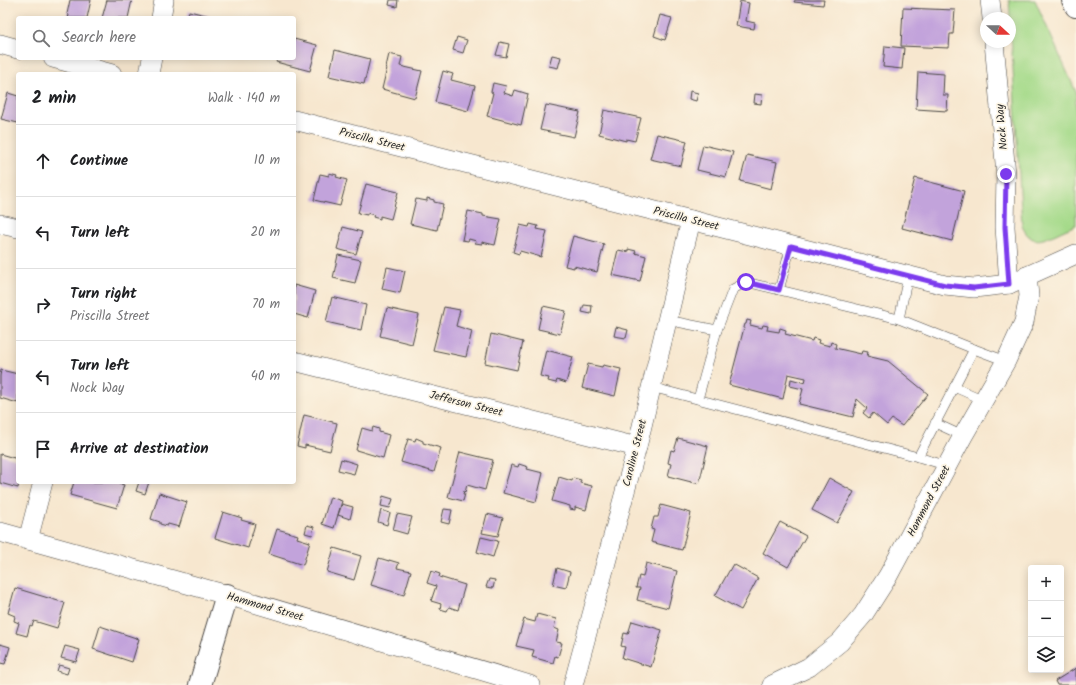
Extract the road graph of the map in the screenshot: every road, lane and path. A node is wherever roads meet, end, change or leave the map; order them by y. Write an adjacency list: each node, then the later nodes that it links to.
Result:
1 (164, 0): 6 (street)
2 (990, 0): 5 (street)
3 (1073, 0): 4 (street)
4 (1076, 6)
5 (991, 12)
6 (160, 16)
7 (0, 44): 8 (street)
8 (16, 48)
9 (995, 48): 22 (street, Nock Way)
10 (60, 60): 12 (street)
11 (152, 60): 13 (street)
12 (105, 72)
13 (149, 72)
14 (296, 121): 15 (street, Priscilla Street)
15 (691, 220): 18 (street, Priscilla Street); 25 (street, Caroline Street)
16 (0, 224): 17 (street)
17 (16, 228)
18 (791, 246): 20 (street, Priscilla Street); 23 (lane)
19 (1076, 254): 21 (street, Priscilla Street)
20 (908, 276): 22 (street, Priscilla Street); 24 (lane)
21 (1027, 276): 22 (street, Priscilla Street); 28 (street, Hammond Street)
22 (1009, 284)
23 (779, 290): 24 (lane); 26 (lane)
24 (900, 319): 27 (lane)
25 (667, 320): 26 (lane); 30 (street, Caroline Street)
26 (717, 330): 32 (lane)
27 (974, 349): 28 (lane); 31 (lane)
28 (1006, 361): 33 (street, Hammond Street)
29 (296, 362): 36 (street, Jefferson Street)
30 (651, 387): 32 (lane); 36 (street, Caroline Street)
31 (954, 387): 33 (lane); 34 (lane)
32 (698, 400): 37 (lane)
33 (984, 400): 35 (street, Hammond Street)
34 (935, 423): 35 (lane); 37 (lane)
35 (963, 436): 38 (street, Hammond Street)
36 (637, 447): 45 (street, Caroline Street)
37 (918, 457): 38 (lane)
38 (948, 466): 46 (street, Hammond Street)
39 (42, 484): 41 (street)
40 (0, 532): 41 (street, Hammond Street)
41 (28, 540): 42 (street, Hammond Street)
42 (227, 595): 43 (street); 44 (street, Hammond Street)
43 (200, 685)
44 (530, 685)
45 (573, 685)
46 (772, 685)

